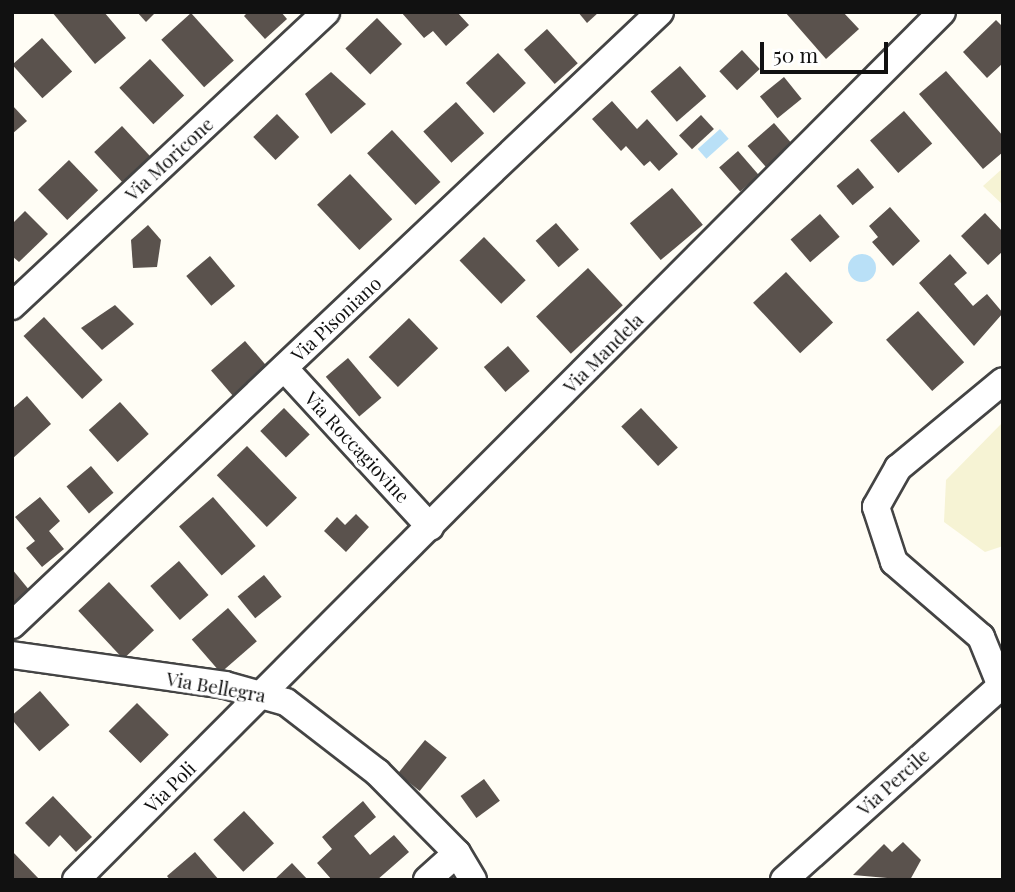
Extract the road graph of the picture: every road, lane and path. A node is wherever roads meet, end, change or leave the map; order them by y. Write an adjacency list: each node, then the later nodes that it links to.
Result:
1 (326, 12): 4 (street, Via Moricone)
2 (660, 12): 5 (street, Via Pisoniano)
3 (942, 12): 7 (street, Via Mandela)
4 (12, 306)
5 (284, 368): 7 (street, Via Roccagiovine); 8 (street, Via Pisoniano)
6 (1003, 381): 10 (street)
7 (430, 527): 11 (street, Via Mandela)
8 (12, 625)
9 (12, 655): 11 (street, Via Bellegra)
10 (1002, 685): 16 (street, Via Percile)
11 (263, 693): 12 (street, Via Bellegra); 13 (street, Via Poli)
12 (457, 853): 14 (street); 15 (street, Via Bellegra)
13 (76, 880)
14 (428, 880)
15 (473, 880)
16 (784, 880)

